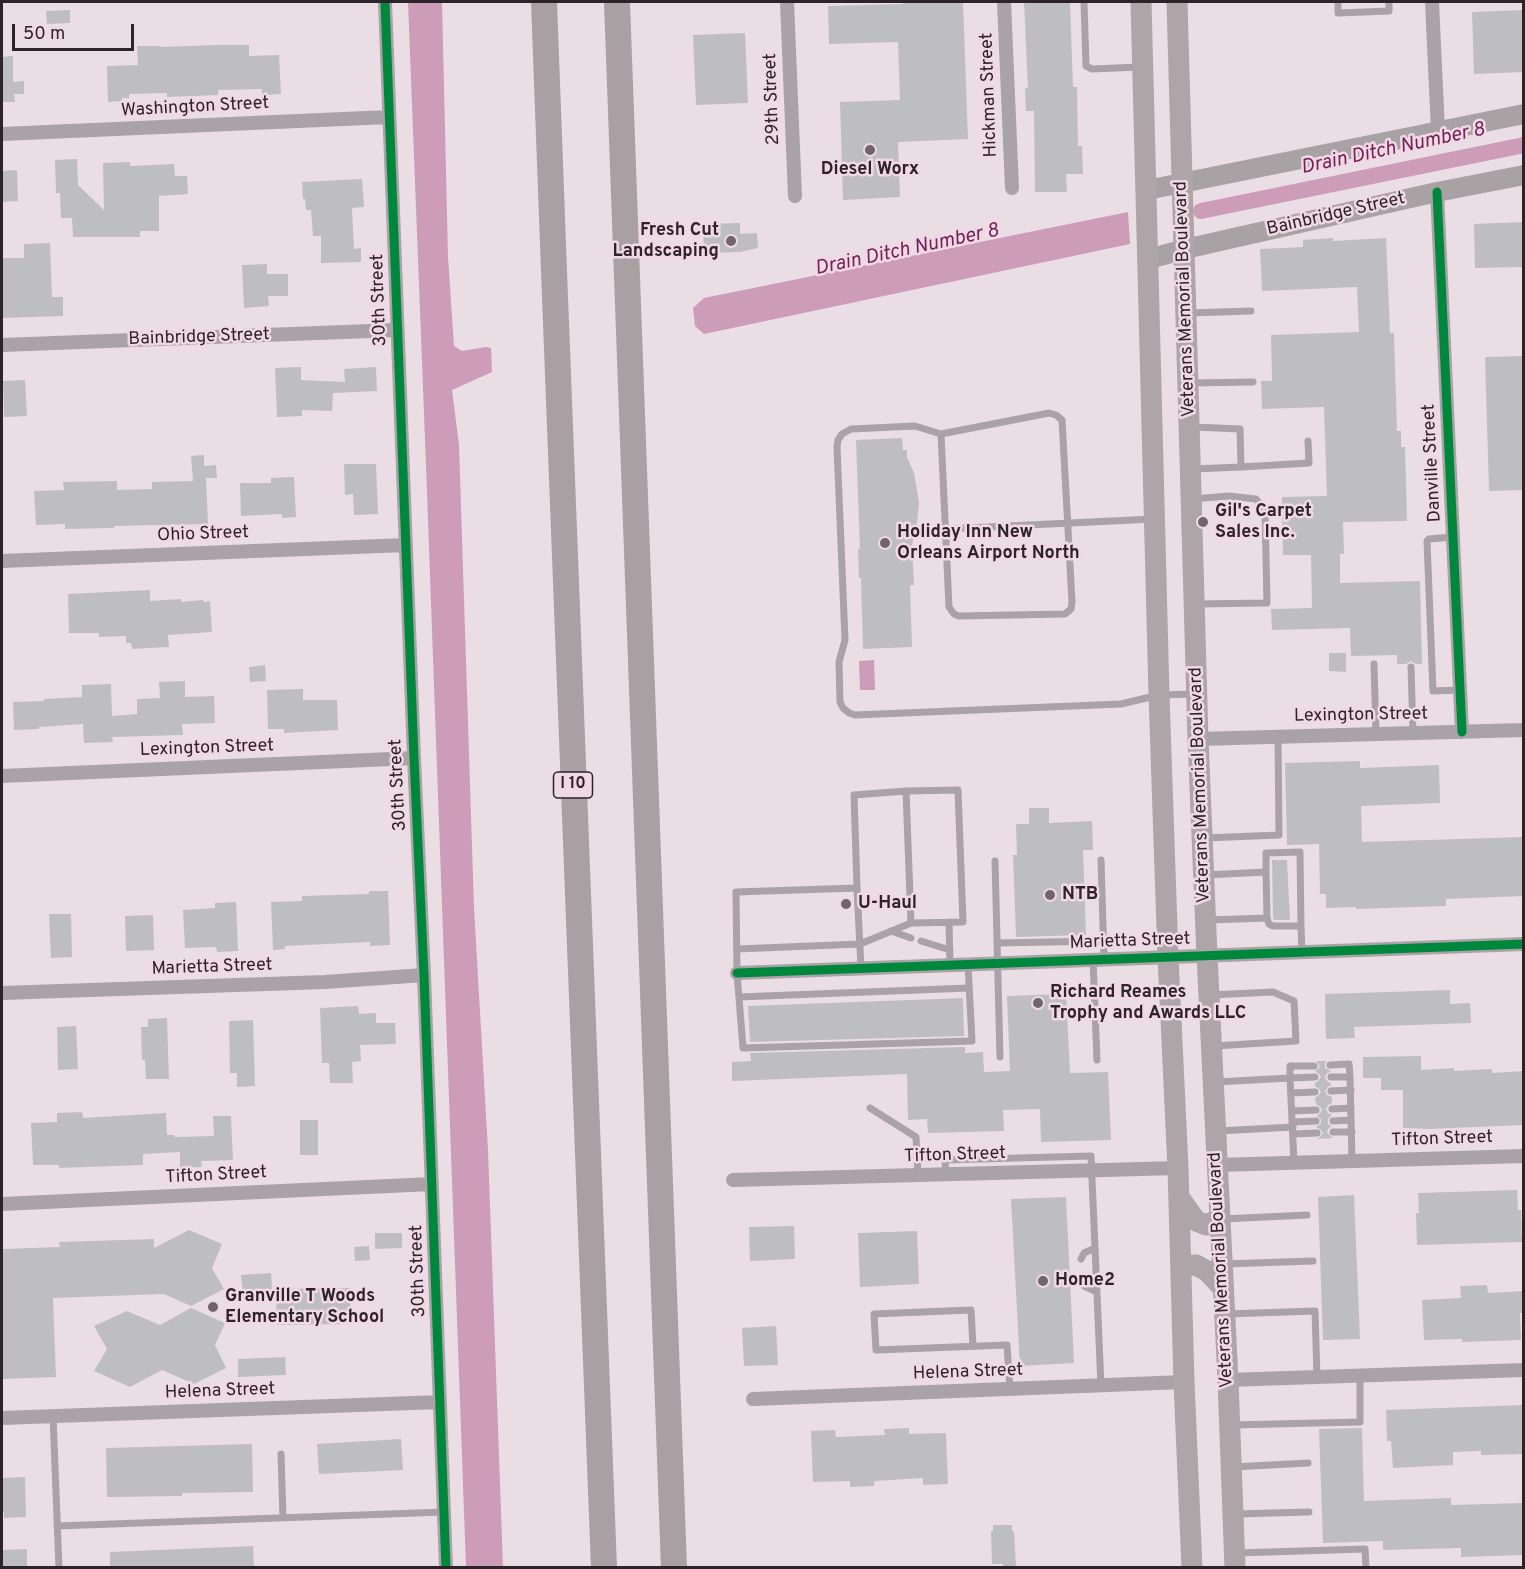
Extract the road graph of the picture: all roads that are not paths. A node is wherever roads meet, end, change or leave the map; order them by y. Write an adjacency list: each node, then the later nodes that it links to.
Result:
1 (385, 2): 14 (street, 30th Street)
2 (544, 2): 168 (highway, I 10)
3 (617, 2): 169 (highway)
4 (787, 2): 22 (street, 29th Street)
5 (1004, 2): 19 (street, Hickman Street)
6 (1084, 2): 12 (lane)
7 (1141, 2): 12 (main road, Veterans Memorial Boulevard)
8 (1177, 2): 18 (main road, Veterans Memorial Boulevard)
9 (1338, 2): 10 (lane)
10 (1389, 2)
11 (1432, 2): 15 (street)
12 (1142, 67): 20 (main road, Veterans Memorial Boulevard)
13 (1524, 114): 15 (street)
14 (389, 117): 16 (street, Washington Street); 27 (street, 30th Street)
15 (1438, 131): 18 (street)
16 (2, 134)
17 (1524, 175): 21 (street, Bainbridge Street)
18 (1183, 182): 20 (street); 23 (main road, Veterans Memorial Boulevard)
19 (1012, 188)
20 (1147, 190): 24 (main road, Veterans Memorial Boulevard)
21 (1437, 192): 23 (street, Bainbridge Street); 40 (street, Danville Street)
22 (795, 196)
23 (1185, 249): 24 (street, Bainbridge Street); 26 (main road, Veterans Memorial Boulevard)
24 (1149, 259): 37 (main road, Veterans Memorial Boulevard)
25 (1251, 311): 26 (lane)
26 (1187, 313): 30 (main road, Veterans Memorial Boulevard)
27 (397, 330): 28 (street, Bainbridge Street); 41 (street, 30th Street)
28 (2, 345)
29 (1253, 382): 30 (lane)
30 (1189, 383): 31 (main road, Veterans Memorial Boulevard)
31 (1190, 428): 34 (lane); 35 (main road, Veterans Memorial Boulevard)
32 (941, 434): 38 (lane); 39 (lane); 48 (lane)
33 (1308, 441): 34 (lane)
34 (1241, 467): 35 (lane)
35 (1191, 469): 36 (main road, Veterans Memorial Boulevard)
36 (1192, 499): 43 (main road, Veterans Memorial Boulevard); 43 (lane)
37 (1154, 519): 38 (lane); 48 (main road, Veterans Memorial Boulevard)
38 (1068, 524): 39 (lane); 39 (lane)
39 (946, 529)
40 (1453, 537): 46 (street, Danville Street); 46 (lane)
41 (406, 545): 42 (street, Ohio Street); 55 (street, 30th Street)
42 (2, 561)
43 (1195, 604): 47 (main road, Veterans Memorial Boulevard)
44 (1374, 664): 52 (lane)
45 (1411, 668): 51 (lane)
46 (1460, 690): 50 (street, Danville Street)
47 (1197, 694): 48 (lane); 54 (main road, Veterans Memorial Boulevard)
48 (1159, 696): 82 (main road, Veterans Memorial Boulevard)
49 (1524, 729): 50 (street, Lexington Street)
50 (1462, 732): 51 (street, Lexington Street)
51 (1413, 733): 52 (street, Lexington Street)
52 (1376, 734): 53 (street, Lexington Street)
53 (1278, 737): 54 (street, Lexington Street); 58 (lane)
54 (1198, 738): 58 (main road, Veterans Memorial Boulevard)
55 (414, 758): 56 (street, Lexington Street); 89 (street, 30th Street)
56 (2, 776)
57 (906, 791): 63 (lane); 68 (lane); 69 (lane)
58 (1202, 838): 62 (main road, Veterans Memorial Boulevard)
59 (1101, 860): 74 (lane)
60 (995, 861): 75 (lane)
61 (1266, 872): 62 (lane); 65 (lane); 66 (lane)
62 (1204, 874): 67 (main road, Veterans Memorial Boulevard)
63 (857, 888): 76 (lane); 78 (lane)
64 (1290, 903): 65 (lane)
65 (1301, 903): 70 (lane)
66 (1267, 918): 67 (lane); 70 (lane)
67 (1205, 921): 81 (main road, Veterans Memorial Boulevard)
68 (949, 922): 69 (lane); 79 (lane)
69 (911, 923): 71 (lane)
70 (1301, 926): 80 (lane)
71 (891, 931): 72 (lane); 76 (lane)
72 (911, 938)
73 (921, 941): 79 (lane)
74 (1103, 941): 75 (lane); 83 (lane)
75 (997, 943): 84 (lane)
76 (860, 944): 78 (lane); 87 (lane)
77 (1524, 944): 80 (street, Marietta Street)
78 (737, 949): 88 (lane)
79 (950, 950): 85 (lane)
80 (1302, 953): 81 (street, Marietta Street)
81 (1207, 956): 82 (street, Marietta Street); 92 (main road, Veterans Memorial Boulevard)
82 (1168, 957): 83 (street, Marietta Street); 125 (main road, Veterans Memorial Boulevard)
83 (1099, 960): 84 (street, Marietta Street); 96 (lane)
84 (998, 963): 86 (street, Marietta Street); 95 (lane)
85 (950, 965): 86 (street, Marietta Street); 87 (street, Marietta Street)
86 (968, 965): 90 (lane)
87 (861, 969): 88 (street, Marietta Street)
88 (737, 974): 93 (lane)
89 (424, 975): 91 (street, Marietta Street); 129 (street, 30th Street)
90 (969, 988): 93 (lane); 93 (lane)
91 (2, 993)
92 (1209, 996): 94 (main road, Veterans Memorial Boulevard); 94 (lane)
93 (739, 997)
94 (1211, 1046): 103 (main road, Veterans Memorial Boulevard)
95 (1000, 1057)
96 (1097, 1060)
97 (1314, 1065): 102 (lane)
98 (1330, 1065): 101 (lane)
99 (1315, 1077): 102 (lane)
100 (1331, 1077): 101 (lane)
101 (1350, 1077): 105 (lane)
102 (1290, 1078): 103 (lane); 107 (lane)
103 (1213, 1082): 117 (main road, Veterans Memorial Boulevard)
104 (1331, 1090): 105 (lane)
105 (1351, 1090): 109 (lane)
106 (1315, 1092): 107 (lane)
107 (1291, 1093): 112 (lane)
108 (870, 1108): 127 (lane)
109 (1351, 1108): 110 (lane); 114 (lane)
110 (1332, 1109)
111 (1316, 1110): 112 (lane)
112 (1292, 1111): 116 (lane)
113 (1333, 1120): 114 (lane)
114 (1351, 1120): 119 (lane)
115 (1316, 1121): 116 (lane)
116 (1293, 1128): 117 (lane); 120 (lane); 123 (lane)
117 (1216, 1131): 124 (main road, Veterans Memorial Boulevard)
118 (1333, 1132): 119 (lane)
119 (1352, 1132): 122 (lane)
120 (1317, 1133)
121 (1524, 1156): 122 (street, Tifton Street)
122 (1353, 1161): 123 (street, Tifton Street)
123 (1294, 1162): 124 (street, Tifton Street)
124 (1217, 1165): 133 (main road, Veterans Memorial Boulevard)
125 (1178, 1168): 126 (street, Tifton Street); 130 (main road, Veterans Memorial Boulevard)
126 (1092, 1170): 127 (street, Tifton Street); 134 (lane)
127 (918, 1175): 128 (street, Tifton Street)
128 (733, 1180)
129 (432, 1184): 131 (street, Tifton Street); 152 (street, 30th Street)
130 (1179, 1197): 133 (main road); 138 (main road, Veterans Memorial Boulevard)
131 (2, 1204)
132 (1307, 1215): 133 (lane)
133 (1220, 1220): 137 (main road, Veterans Memorial Boulevard)
134 (1095, 1248): 135 (lane); 141 (lane)
135 (1081, 1259)
136 (1313, 1261): 137 (lane)
137 (1221, 1264): 140 (main road, Veterans Memorial Boulevard)
138 (1181, 1266): 140 (main road); 148 (main road, Veterans Memorial Boulevard)
139 (1081, 1280): 141 (lane)
140 (1222, 1287): 142 (main road, Veterans Memorial Boulevard)
141 (1097, 1292): 149 (lane)
142 (1224, 1314): 146 (lane); 147 (main road, Veterans Memorial Boulevard)
143 (973, 1346): 143 (lane); 150 (lane)
144 (1524, 1370): 145 (street)
145 (1359, 1376): 146 (street); 155 (lane)
146 (1317, 1377): 147 (street)
147 (1228, 1380): 155 (main road, Veterans Memorial Boulevard)
148 (1184, 1382): 149 (street, Helena Street); 159 (main road, Veterans Memorial Boulevard)
149 (1101, 1386): 150 (street, Helena Street)
150 (1010, 1389): 151 (street, Helena Street)
151 (753, 1399)
152 (440, 1402): 153 (street, Helena Street); 160 (street, 30th Street)
153 (53, 1416): 154 (street, Helena Street); 164 (lane)
154 (2, 1418)
155 (1229, 1425): 158 (main road, Veterans Memorial Boulevard)
156 (281, 1454): 163 (lane)
157 (1308, 1463): 158 (lane)
158 (1231, 1467): 162 (main road, Veterans Memorial Boulevard)
159 (1188, 1485): 170 (main road, Veterans Memorial Boulevard); 171 (main road)
160 (444, 1512): 163 (lane); 167 (street, 30th Street)
161 (1309, 1512): 162 (lane)
162 (1233, 1514): 165 (main road, Veterans Memorial Boulevard)
163 (283, 1518): 164 (lane)
164 (57, 1526): 166 (lane)
165 (1234, 1560): 172 (lane)
166 (58, 1568)
167 (446, 1568)
168 (604, 1568)
169 (674, 1568)
170 (1192, 1568)
171 (1202, 1568)
172 (1366, 1568)

